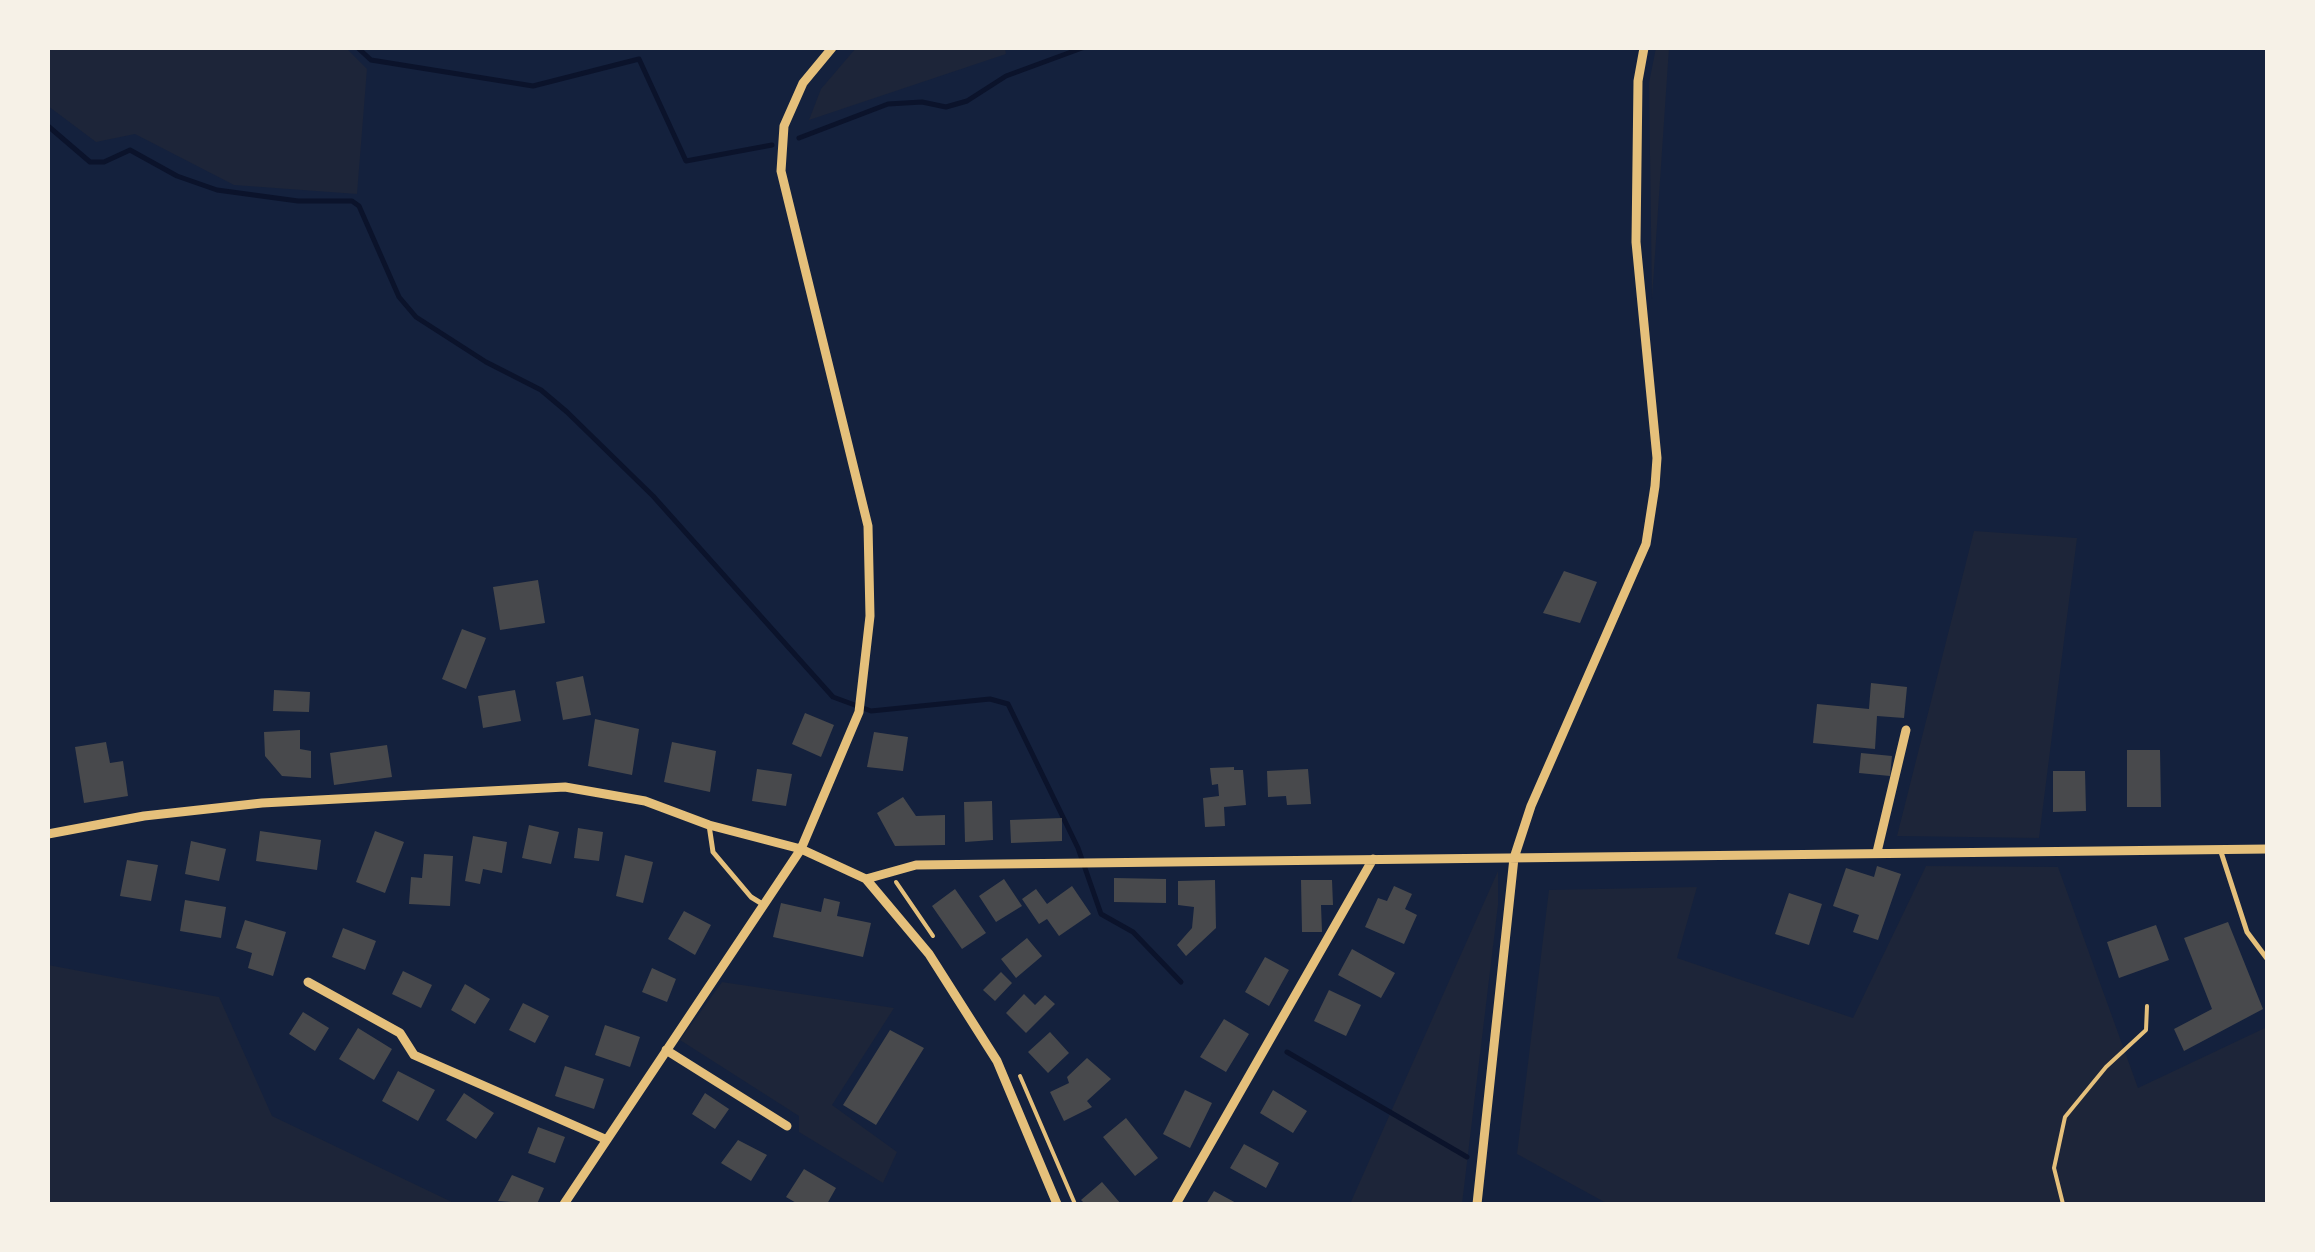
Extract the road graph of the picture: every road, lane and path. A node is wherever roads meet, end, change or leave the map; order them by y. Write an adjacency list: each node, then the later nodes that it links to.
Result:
1 (832, 48): 6 (street)
2 (1644, 48): 10 (street)
3 (1906, 730): 9 (street)
4 (709, 825): 5 (street); 6 (street); 13 (lane)
5 (48, 834)
6 (801, 849): 12 (street); 13 (street)
7 (2220, 849): 8 (street); 9 (street); 14 (lane)
8 (2268, 849)
9 (1877, 852): 10 (street)
10 (1514, 858): 11 (street); 23 (street)
11 (1373, 859): 12 (street); 22 (street)
12 (866, 879): 21 (street)
13 (766, 906): 17 (street)
14 (2268, 960)
15 (308, 982): 19 (street)
16 (2147, 1006): 24 (path)
17 (666, 1050): 18 (street); 19 (street)
18 (787, 1126)
19 (605, 1139): 20 (street)
20 (564, 1204)
21 (1056, 1204)
22 (1176, 1204)
23 (1478, 1204)
24 (2063, 1204)

